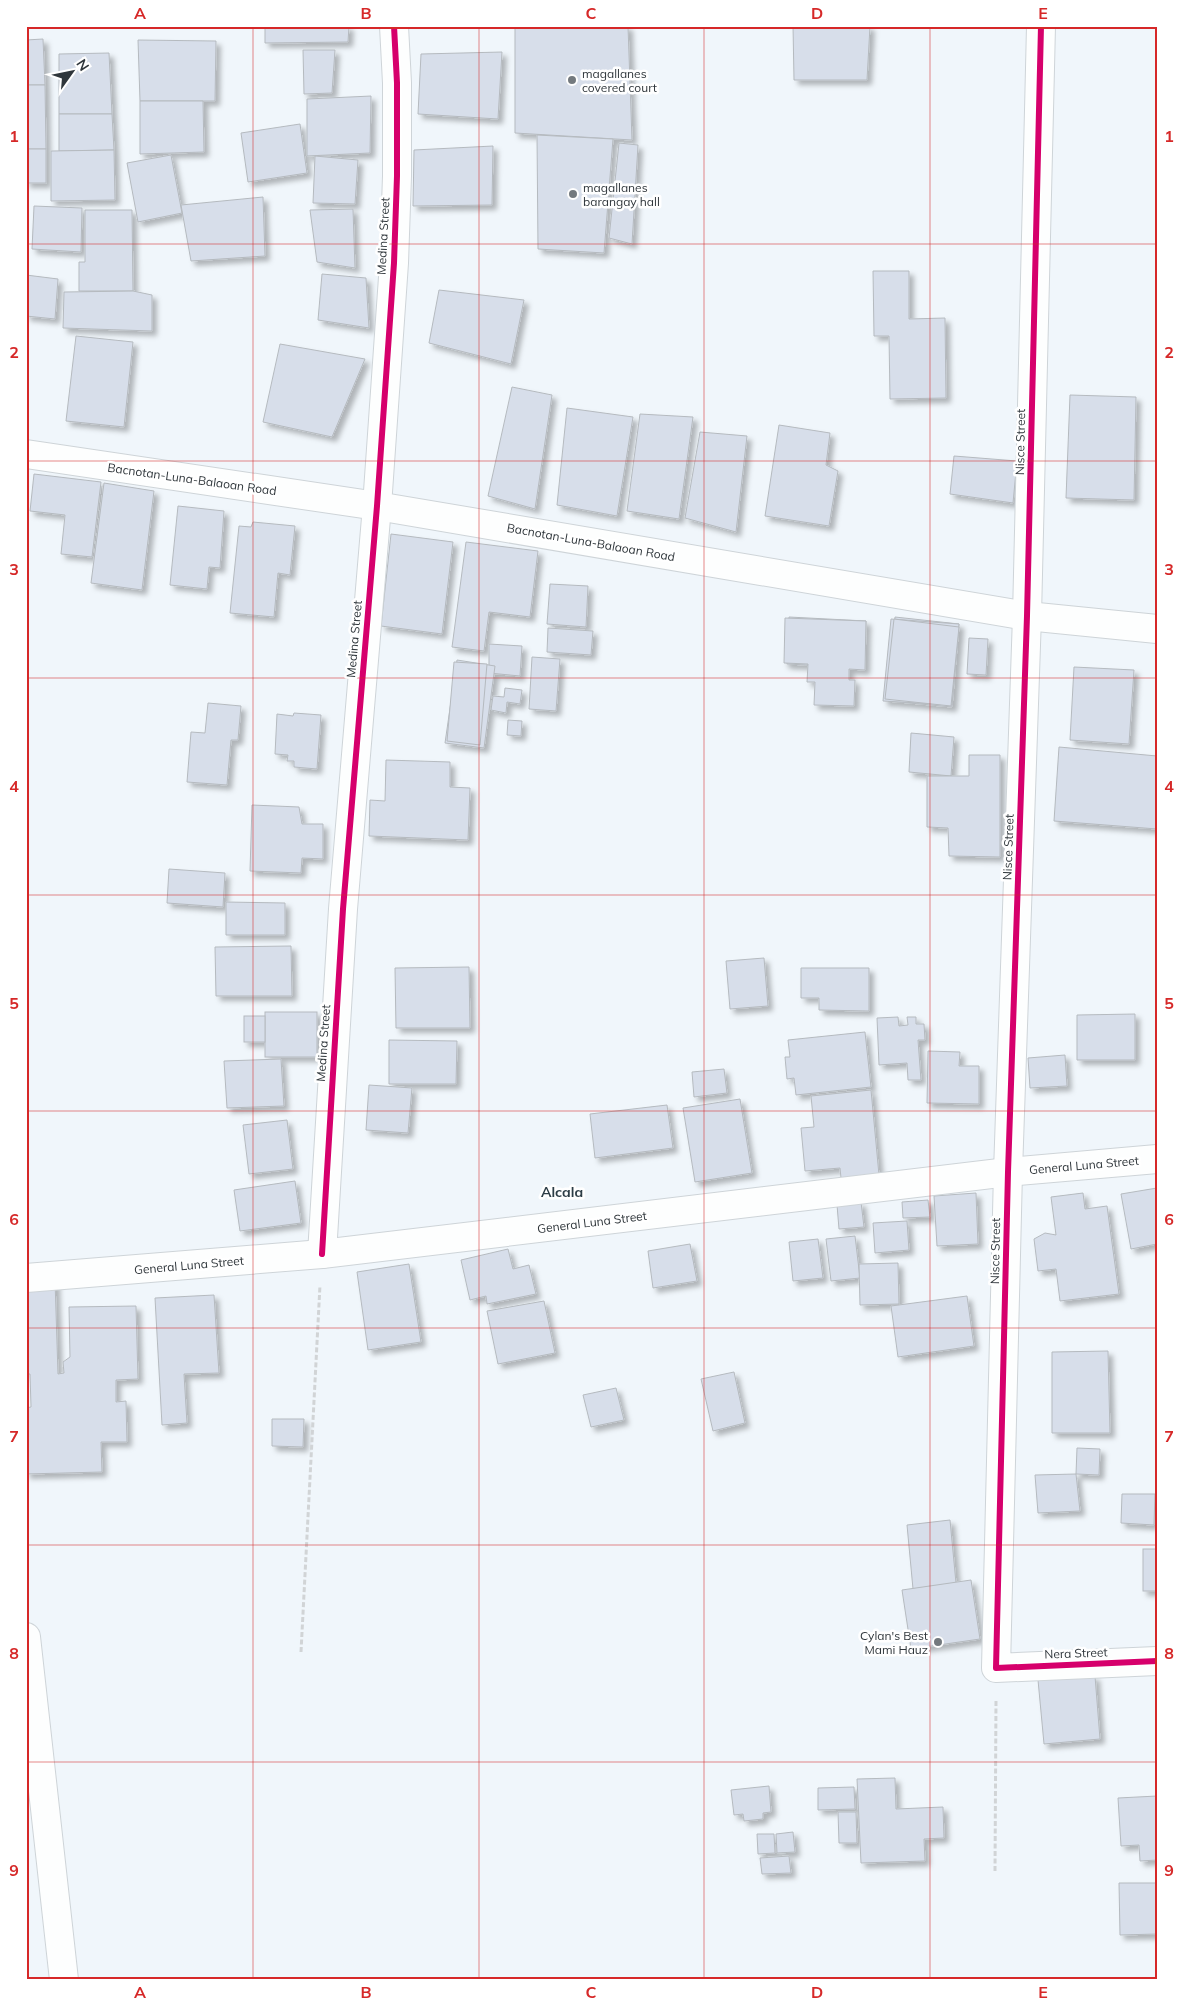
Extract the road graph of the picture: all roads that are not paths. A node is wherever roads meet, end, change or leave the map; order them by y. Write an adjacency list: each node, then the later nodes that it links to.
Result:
1 (394, 26): 4 (street, Medina Street)
2 (1042, 26): 5 (street, Nisce Street)
3 (26, 454): 4 (street, Bacnotan-Luna-Balaoan Road)
4 (377, 506): 5 (street, Bacnotan-Luna-Balaoan Road); 9 (street, Medina Street)
5 (1027, 616): 6 (street, Bacnotan-Luna-Balaoan Road); 8 (street, Nisce Street)
6 (1157, 629)
7 (1157, 1158): 8 (street, General Luna Street)
8 (1008, 1172): 9 (street, General Luna Street); 13 (street, Nisce Street)
9 (322, 1254): 10 (street, General Luna Street)
10 (26, 1278)
11 (26, 1638): 14 (street)
12 (1157, 1661): 13 (street, Nera Street)
13 (996, 1668)
14 (64, 1980)

